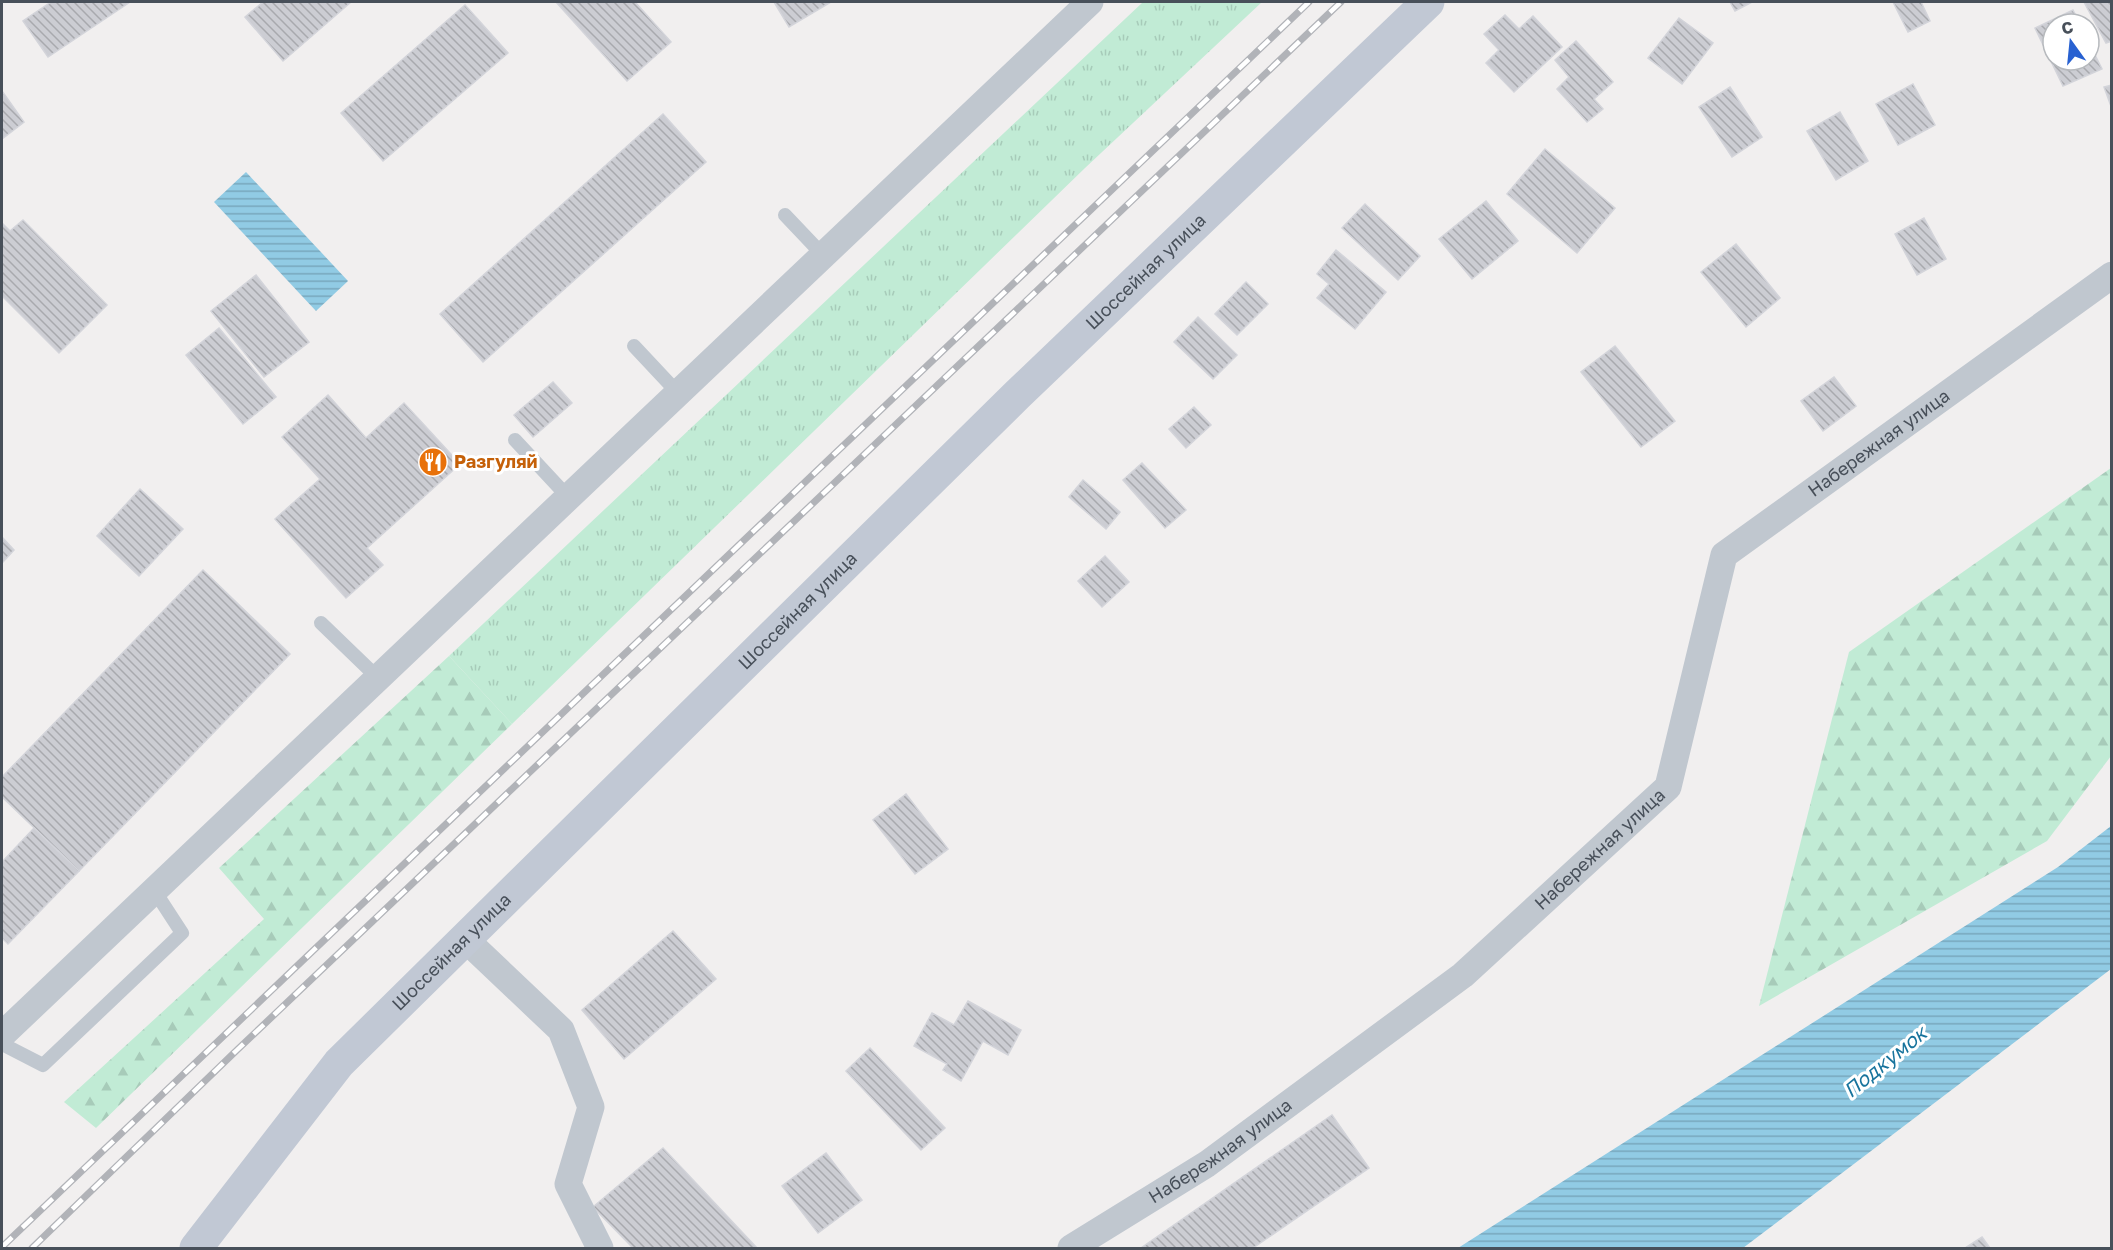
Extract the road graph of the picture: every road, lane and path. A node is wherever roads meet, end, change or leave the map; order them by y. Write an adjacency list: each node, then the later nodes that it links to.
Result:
1 (1428, 2): 13 (main road, Шоссейная улица)
2 (1084, 3): 4 (street)
3 (785, 215): 4 (lane)
4 (823, 255): 7 (street)
5 (2112, 275): 18 (street, Набережная улица)
6 (634, 346): 7 (lane)
7 (678, 393): 9 (street)
8 (515, 440): 9 (lane)
9 (568, 497): 11 (street)
10 (321, 623): 11 (lane)
11 (378, 678): 12 (street)
12 (154, 890): 14 (street); 15 (lane)
13 (465, 939): 16 (main road, Шоссейная улица); 17 (street)
14 (2, 1035)
15 (2, 1044)
16 (196, 1248)
17 (600, 1248)
18 (1071, 1248)

